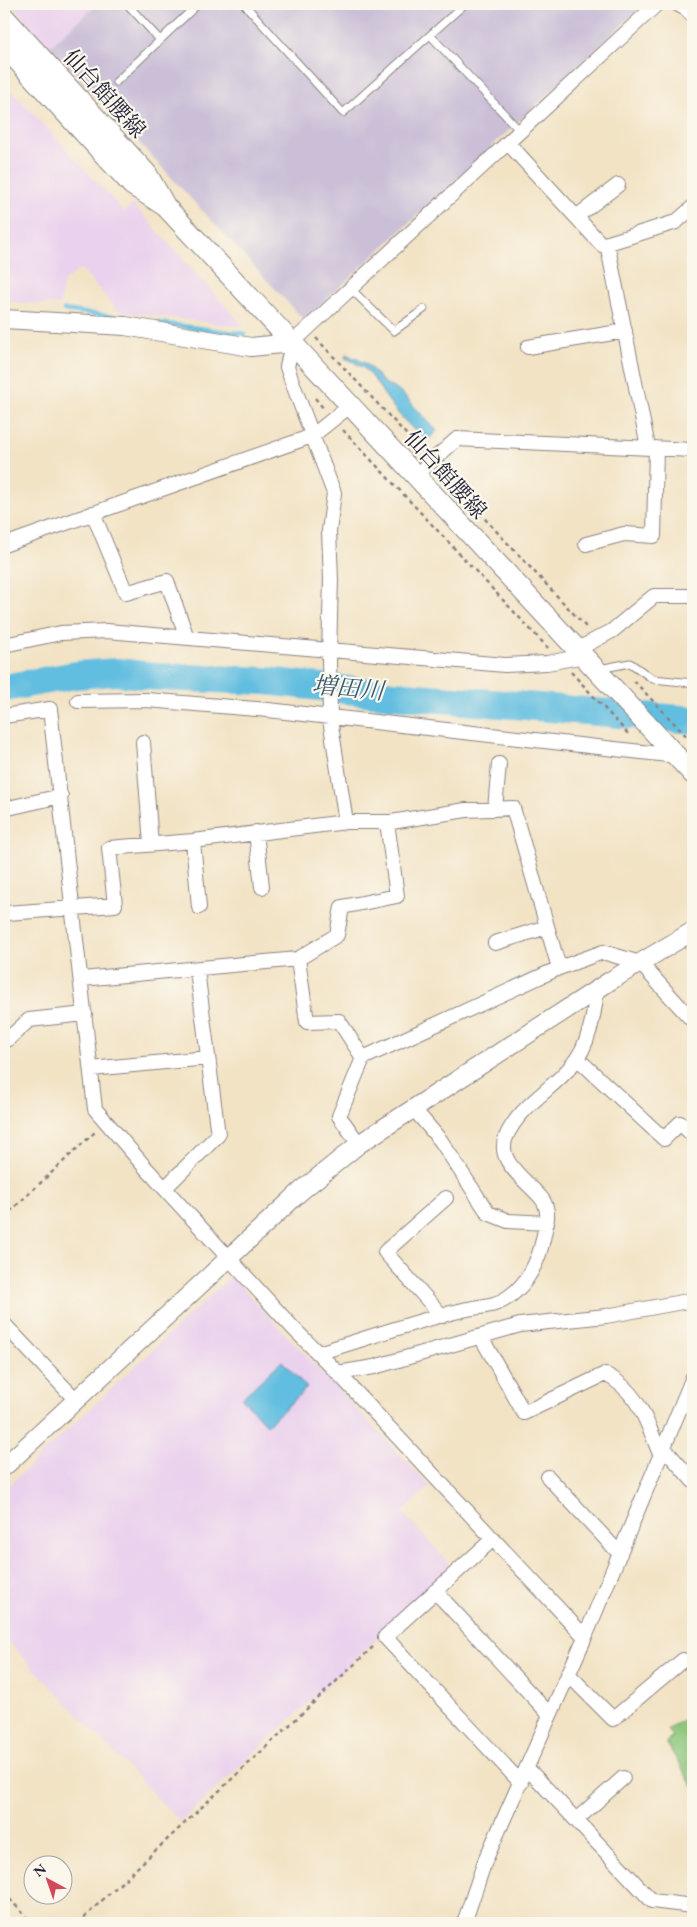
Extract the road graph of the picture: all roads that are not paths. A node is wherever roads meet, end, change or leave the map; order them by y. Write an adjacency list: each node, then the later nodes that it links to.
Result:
1 (127, 4): 10 (lane)
2 (198, 4): 10 (lane)
3 (244, 4): 9 (lane)
4 (465, 4): 9 (lane)
5 (657, 4): 13 (street)
6 (677, 4): 7 (street)
7 (693, 16)
8 (4, 17): 16 (main road, 仙台館腰線)
9 (430, 35): 13 (lane)
10 (160, 40): 12 (lane)
11 (4, 46): 16 (main road, 仙台館腰線)
12 (116, 82)
13 (520, 132): 14 (street)
14 (508, 142): 18 (street); 20 (street)
15 (618, 185): 18 (street)
16 (164, 206): 24 (main road, 仙台館腰線)
17 (693, 207): 19 (street)
18 (576, 217): 19 (street)
19 (607, 243): 23 (street)
20 (351, 290): 21 (lane); 24 (street)
21 (424, 309)
22 (4, 318): 24 (street)
23 (625, 331): 25 (street); 28 (street)
24 (292, 343): 26 (main road, 仙台館腰線); 27 (street)
25 (528, 347)
26 (351, 405): 27 (street); 30 (main road, 仙台館腰線)
27 (312, 436): 31 (street); 37 (street)
28 (650, 445): 29 (street); 30 (street); 32 (street)
29 (693, 450)
30 (415, 476): 38 (main road, 仙台館腰線)
31 (93, 513): 33 (street); 35 (street)
32 (586, 544)
33 (4, 545)
34 (688, 596): 38 (street)
35 (187, 638): 36 (street); 37 (street)
36 (4, 645)
37 (329, 653): 38 (street); 42 (street)
38 (590, 663): 39 (lane); 44 (main road, 仙台館腰線)
39 (693, 683)
40 (78, 701): 42 (street)
41 (4, 716): 47 (street)
42 (330, 719): 44 (street); 50 (street)
43 (143, 742): 54 (street)
44 (673, 752): 46 (main road, 仙台館腰線)
45 (499, 764): 48 (street)
46 (693, 772)
47 (61, 796): 49 (street); 56 (street)
48 (495, 808): 51 (street); 59 (street)
49 (4, 809)
50 (346, 822): 51 (street); 52 (street)
51 (387, 822): 62 (street)
52 (256, 832): 53 (street); 55 (street)
53 (193, 841): 54 (street); 57 (street)
54 (151, 844): 56 (street)
55 (262, 887)
56 (71, 908): 58 (street); 66 (street)
57 (199, 908)
58 (4, 916)
59 (547, 927): 61 (street); 64 (street)
60 (693, 931): 63 (street)
61 (494, 943)
62 (298, 960): 65 (street); 72 (street)
63 (640, 963): 64 (street); 67 (street); 69 (street)
64 (559, 968): 72 (street)
65 (197, 970): 66 (street); 71 (street)
66 (82, 979): 68 (street)
67 (597, 990): 73 (street); 75 (street)
68 (85, 1014): 70 (street); 74 (street)
69 (693, 1021)
70 (7, 1040)
71 (208, 1058): 74 (street); 78 (street)
72 (363, 1058): 77 (street)
73 (576, 1058): 76 (street); 80 (street)
74 (91, 1069): 78 (street)
75 (413, 1108): 77 (street); 80 (street)
76 (693, 1135)
77 (359, 1144): 81 (street)
78 (165, 1188): 81 (street)
79 (446, 1198): 83 (street)
80 (547, 1223): 83 (street)
81 (229, 1257): 86 (street); 89 (street)
82 (693, 1300): 85 (street)
83 (442, 1316): 86 (street)
84 (4, 1324): 89 (street)
85 (481, 1336): 87 (street); 90 (street)
86 (318, 1353): 87 (street)
87 (338, 1373): 94 (street)
88 (693, 1377): 90 (street)
89 (76, 1400): 91 (street)
90 (662, 1452): 93 (street); 95 (street)
91 (4, 1468)
92 (548, 1477): 95 (street)
93 (693, 1481)
94 (493, 1539): 96 (street); 97 (street)
95 (620, 1554): 97 (street)
96 (435, 1591): 100 (street); 103 (street)
97 (585, 1638): 99 (street)
98 (683, 1660): 99 (street)
99 (568, 1674): 100 (street)
100 (550, 1715): 101 (street)
101 (527, 1768): 103 (street); 104 (street)
102 (623, 1778): 104 (street)
103 (521, 1783): 106 (street)
104 (576, 1820): 105 (street)
105 (693, 1906)
106 (464, 1923)

